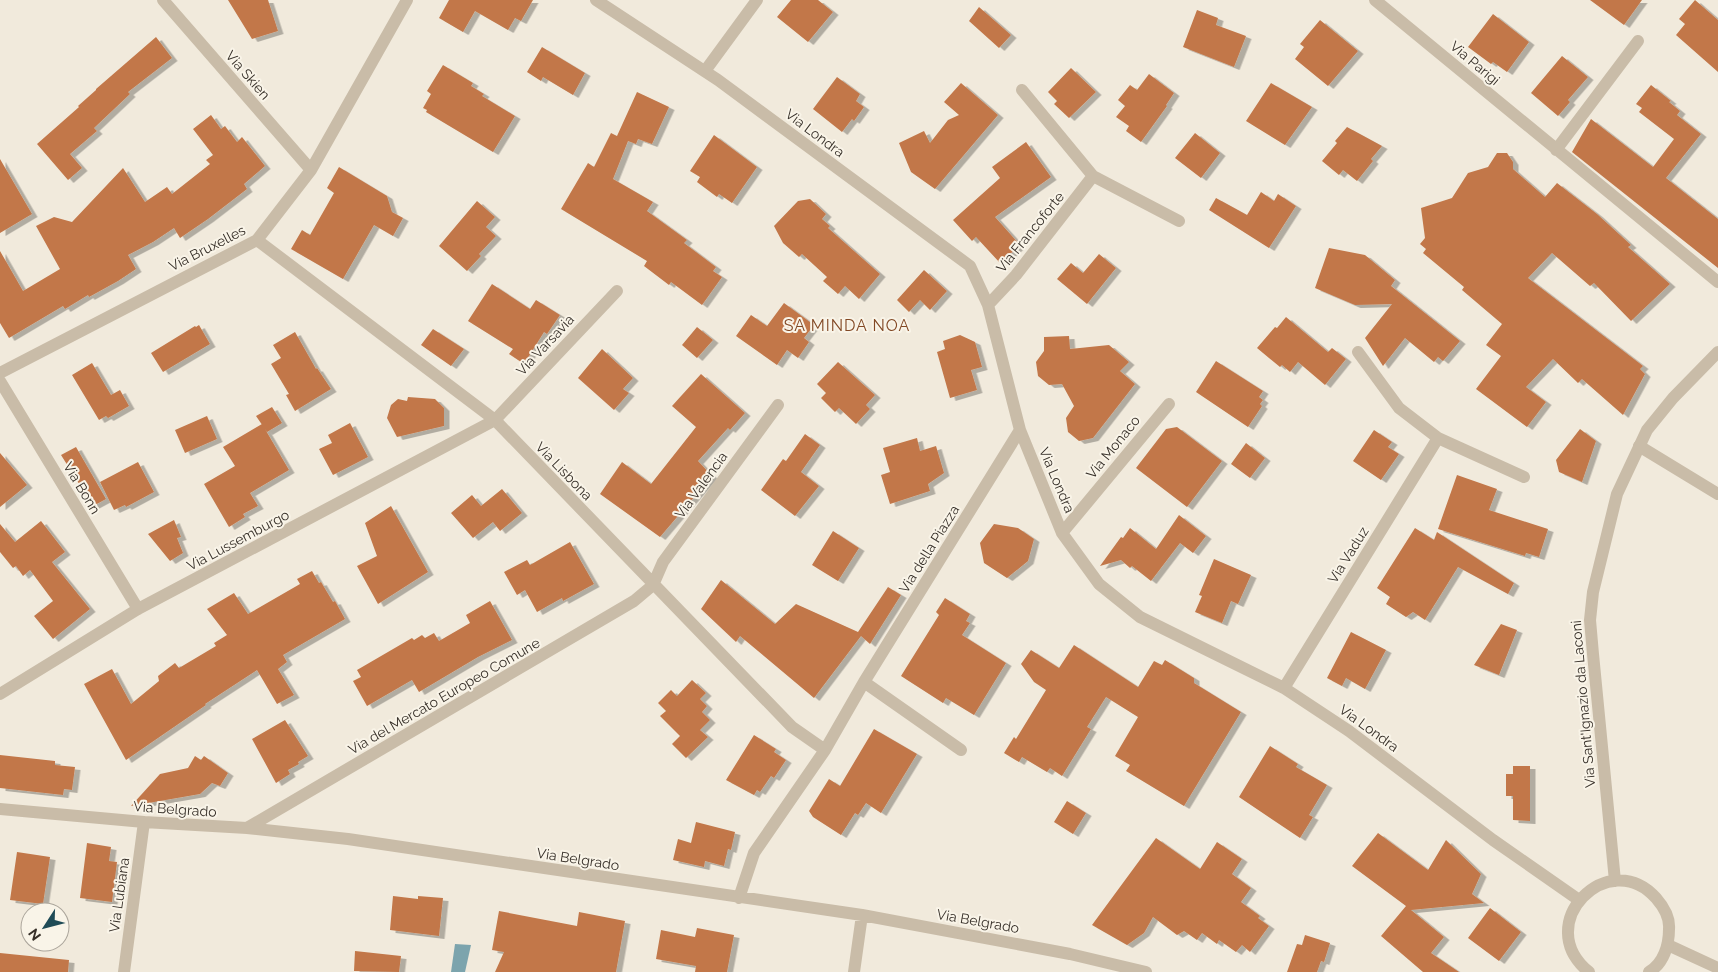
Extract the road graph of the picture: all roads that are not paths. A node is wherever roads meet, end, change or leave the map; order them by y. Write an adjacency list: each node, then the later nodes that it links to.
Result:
1 (162, 0): 10 (street, Via Skien)
2 (407, 0): 10 (street, Via Bruxelles)
3 (596, 0): 7 (street, Via Londra)
4 (756, 0): 7 (street)
5 (1375, 0): 9 (street, Via Parigi)
6 (1638, 42): 9 (street)
7 (705, 71): 16 (street, Via Londra)
8 (1022, 90): 11 (street)
9 (1556, 150): 14 (street, Via Parigi)
10 (311, 170): 13 (street, Via Bruxelles)
11 (1093, 176): 12 (street); 16 (street, Via Francoforte)
12 (1179, 221)
13 (257, 240): 19 (street, Via Bruxelles); 23 (street, Via Lisbona)
14 (1718, 282)
15 (617, 291): 23 (street, Via Varsavia)
16 (988, 305): 24 (street, Via Londra)
17 (1358, 352): 25 (street)
18 (1718, 352): 26 (street, Via Sant'Ignazio da Laconi)
19 (0, 373)
20 (0, 381): 31 (street, Via Bonn)
21 (1168, 404): 29 (street, Via Monaco)
22 (778, 405): 30 (street, Via Valencia)
23 (495, 420): 30 (street, Via Lisbona); 31 (street, Via Lussemburgo)
24 (1020, 430): 29 (street, Via Londra); 32 (street, Via della Piazza)
25 (1438, 438): 27 (street); 33 (street, Via Vaduz)
26 (1639, 446): 28 (street); 40 (street, Via Sant'Ignazio da Laconi)
27 (1524, 477)
28 (1718, 494)
29 (1062, 533): 33 (street, Via Londra)
30 (653, 585): 35 (street, Via Lisbona); 39 (street, Via del Mercato Europeo Comune)
31 (138, 610): 34 (street, Via Lussemburgo)
32 (864, 682): 35 (street, Via della Piazza); 36 (street)
33 (1284, 688): 42 (street, Via Londra)
34 (0, 694)
35 (825, 750): 41 (street, Via della Piazza)
36 (961, 750)
37 (0, 809): 38 (street, Via Belgrado)
38 (144, 822): 39 (street, Via Belgrado); 46 (street, Via Lubiana)
39 (247, 828): 41 (street, Via Belgrado)
40 (1614, 881): 42 (street); 44 (street)
41 (739, 898): 43 (street, Via Belgrado)
42 (1579, 900): 49 (street)
43 (862, 915): 47 (street); 48 (street, Via Belgrado)
44 (1668, 945): 45 (street); 50 (street)
45 (1718, 968)
46 (124, 972)
47 (854, 972)
48 (1146, 972)
49 (1589, 972)
50 (1649, 972)

